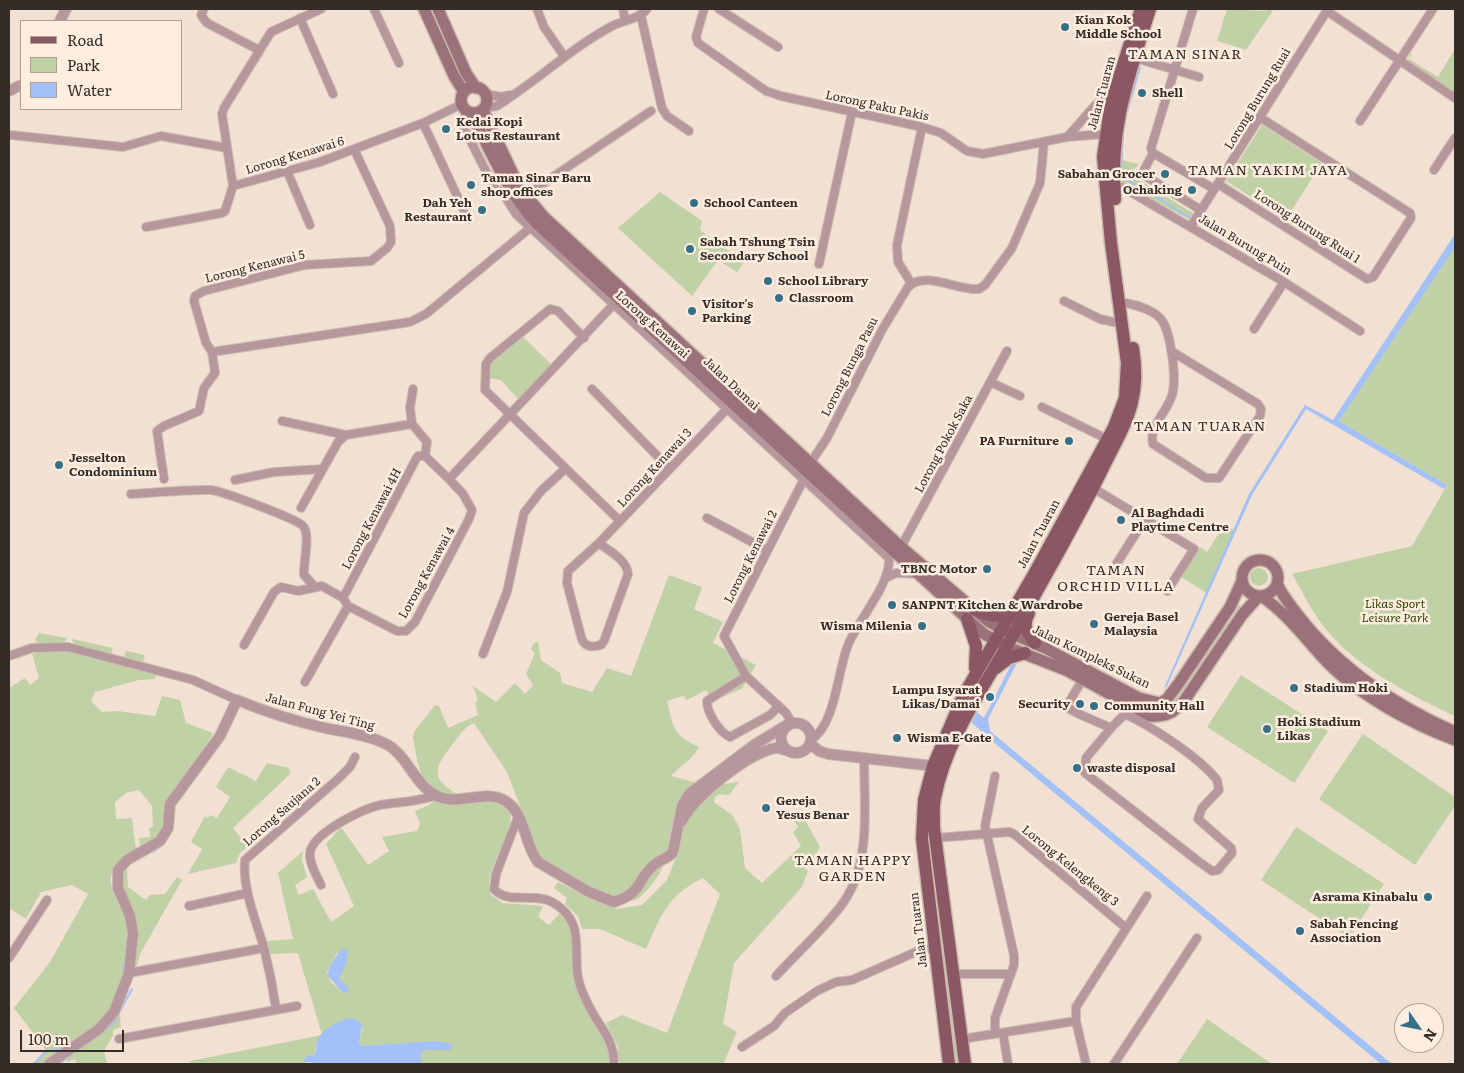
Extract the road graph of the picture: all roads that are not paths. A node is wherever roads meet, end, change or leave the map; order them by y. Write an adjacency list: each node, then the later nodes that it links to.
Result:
1 (204, 9): 20 (street)
2 (321, 9): 17 (street)
3 (374, 9): 24 (street)
4 (424, 9): 30 (main road)
5 (438, 9): 28 (main road)
6 (537, 9): 21 (street)
7 (623, 9): 18 (street)
8 (648, 9): 16 (street)
9 (704, 9): 38 (street, Lorong Paku Pakis)
10 (719, 9): 19 (street)
11 (1141, 9): 29 (main road, Jalan Tuaran)
12 (1150, 9): 22 (main road, Jalan Tuaran)
13 (1193, 9): 25 (street)
14 (1433, 9): 23 (street)
15 (1327, 10): 23 (street); 40 (street, Lorong Burung Ruai)
16 (641, 16): 18 (street); 44 (street)
17 (300, 18): 20 (street); 31 (street)
18 (625, 20): 21 (street)
19 (778, 47)
20 (259, 50): 50 (street)
21 (564, 56): 33 (street)
22 (1135, 58): 25 (street); 27 (main road, Jalan Tuaran)
23 (1400, 60): 34 (street); 41 (street)
24 (399, 63)
25 (1175, 70): 26 (street); 52 (street)
26 (1199, 77)
27 (1128, 79): 46 (main road); 57 (main road, Jalan Tuaran)
28 (476, 88): 30 (main road); 32 (main road)
29 (1115, 89): 39 (street); 46 (main road, Jalan Tuaran)
30 (464, 92): 35 (main road)
31 (333, 94)
32 (486, 94): 33 (street); 36 (main road)
33 (511, 95): 36 (street)
34 (1455, 98)
35 (467, 109): 36 (main road); 42 (street, Lorong Kenawai 6); 58 (main road, Jalan Damai)
36 (484, 109): 59 (main road, Jalan Damai)
37 (651, 111): 59 (street)
38 (852, 112): 43 (street, Lorong Paku Pakis); 66 (street)
39 (1086, 115): 46 (street); 47 (street)
40 (1260, 118): 56 (street, Lorong Burung Ruai); 56 (street, Lorong Burung Ruai 1)
41 (1360, 121)
42 (423, 123): 51 (street, Lorong Kenawai 6); 61 (street)
43 (922, 127): 49 (street, Lorong Paku Pakis); 68 (street)
44 (689, 131)
45 (11, 135): 50 (street)
46 (1098, 135): 47 (street, Lorong Paku Pakis); 72 (main road, Jalan Tuaran)
47 (1067, 138): 49 (street, Lorong Paku Pakis)
48 (1455, 138): 53 (street)
49 (1044, 142): 68 (street)
50 (228, 148): 55 (street)
51 (354, 149): 54 (street, Lorong Kenawai 6); 78 (street, Lorong Kenawai 5)
52 (1153, 153): 56 (street); 60 (street)
53 (1434, 170)
54 (287, 171): 55 (street, Lorong Kenawai 6); 62 (street)
55 (234, 186): 64 (street, Lorong Kenawai 6)
56 (1216, 186): 60 (street, Lorong Burung Ruai)
57 (1114, 187): 63 (street, Jalan Burung Puin); 70 (main road, Jalan Tuaran)
58 (504, 188): 65 (street, Lorong Kenawai); 109 (main road, Jalan Damai)
59 (526, 195): 91 (main road, Jalan Damai)
60 (1201, 210): 63 (street, Lorong Burung Ruai)
61 (467, 217)
62 (310, 225)
63 (1191, 226): 67 (street, Jalan Burung Puin)
64 (146, 227)
65 (530, 228): 71 (street, Lorong Kenawai); 78 (street)
66 (819, 264)
67 (1284, 282): 73 (street); 74 (street, Jalan Burung Puin)
68 (911, 284): 91 (street, Lorong Bunga Pasu)
69 (1064, 301): 72 (street)
70 (1126, 303): 77 (street); 99 (main road, Jalan Tuaran)
71 (613, 305): 75 (street); 84 (street, Lorong Kenawai)
72 (1123, 324): 89 (main road, Jalan Tuaran)
73 (1254, 329)
74 (1360, 331)
75 (584, 338): 85 (street); 85 (street)
76 (1007, 351): 79 (street, Lorong Pokok Saka)
77 (1171, 351): 77 (street)
78 (212, 352): 95 (street, Lorong Kenawai 5)
79 (990, 382): 82 (street); 106 (street, Lorong Pokok Saka)
80 (592, 388): 92 (street)
81 (413, 389): 87 (street)
82 (1020, 396)
83 (1042, 407): 89 (street)
84 (727, 409): 92 (street, Lorong Kenawai 3); 97 (street, Lorong Kenawai)
85 (510, 414): 94 (street); 96 (street)
86 (282, 421): 88 (street)
87 (412, 424): 88 (street); 90 (street)
88 (346, 435): 93 (street)
89 (1107, 439): 119 (main road, Jalan Tuaran)
90 (425, 456): 96 (street, Lorong Kenawai 4); 117 (street, Lorong Kenawai 4H)
91 (811, 462): 106 (main road, Jalan Damai)
92 (669, 468): 104 (street, Lorong Kenawai 3)
93 (323, 469): 98 (street); 101 (street)
94 (565, 469): 104 (street); 127 (street)
95 (164, 479)
96 (449, 479): 118 (street, Lorong Kenawai 4)
97 (804, 479): 107 (street, Lorong Kenawai 2); 110 (street, Lorong Kenawai)
98 (236, 480)
99 (1093, 488): 103 (street); 111 (main road, Jalan Tuaran)
100 (131, 494): 114 (street)
101 (301, 508)
102 (707, 518): 107 (street)
103 (1145, 518): 108 (street); 115 (street)
104 (620, 521): 105 (street, Lorong Kenawai 3)
105 (599, 544): 105 (street, Lorong Kenawai 3)
106 (901, 547): 120 (main road, Jalan Damai)
107 (767, 550): 130 (street, Lorong Kenawai 2)
108 (1117, 563)
109 (917, 574): 110 (street); 120 (main road, Jalan Damai)
110 (886, 578): 140 (street)
111 (1043, 579): 121 (main road, Jalan Tuaran); 123 (main road)
112 (1242, 581): 113 (main road); 116 (main road); 123 (main road, Jalan Kompleks Sukan)
113 (1277, 583): 116 (main road); 138 (main road)
114 (315, 586): 117 (street); 124 (street)
115 (1167, 591)
116 (1260, 596): 131 (main road, Jalan Kompleks Sukan); 139 (main road)
117 (343, 598): 118 (street)
118 (348, 606): 132 (street)
119 (1013, 609): 120 (main road); 121 (main road, Jalan Tuaran)
120 (971, 615): 121 (main road, Jalan Damai); 122 (main road, Jalan Damai); 133 (main road)
121 (1007, 632): 122 (main road, Jalan Tuaran); 123 (main road, Jalan Kompleks Sukan); 125 (main road, Jalan Tuaran)
122 (994, 640): 125 (main road, Jalan Damai); 133 (main road, Jalan Tuaran)
123 (1034, 643)
124 (244, 645)
125 (1006, 646): 126 (main road, Jalan Kompleks Sukan); 129 (main road, Jalan Tuaran)
126 (1024, 653): 129 (main road); 131 (main road, Jalan Kompleks Sukan)
127 (483, 654)
128 (9, 656): 134 (street, Jalan Fung Yei Ting)
129 (990, 675): 148 (main road, Jalan Tuaran)
130 (746, 676): 135 (street); 135 (street)
131 (1083, 679): 137 (street)
132 (305, 682)
133 (963, 696): 144 (main road, Jalan Tuaran)
134 (237, 700): 147 (street, Jalan Fung Yei Ting); 162 (street)
135 (779, 706): 136 (street)
136 (789, 724): 140 (street); 141 (street); 146 (street)
137 (1110, 728): 137 (street)
138 (1455, 732)
139 (1455, 740)
140 (810, 742): 141 (street); 143 (street)
141 (791, 752): 146 (street)
142 (355, 757): 153 (street, Lorong Saujana 2)
143 (864, 757): 144 (street); 165 (street)
144 (933, 766): 148 (main road); 160 (main road, Jalan Tuaran)
145 (995, 776): 150 (street)
146 (697, 793): 149 (street)
147 (437, 795): 149 (street); 152 (street)
148 (934, 800): 151 (main road, Jalan Tuaran)
149 (518, 817): 174 (street)
150 (986, 834): 151 (street, Lorong Kelengkeng 3); 157 (street, Lorong Kelengkeng 3); 164 (street)
151 (935, 838): 163 (main road, Jalan Tuaran)
152 (321, 885)
153 (248, 893): 156 (street); 159 (street, Lorong Saujana 2)
154 (1146, 896): 157 (street)
155 (46, 900): 161 (street)
156 (189, 906)
157 (1126, 928): 168 (street)
158 (1197, 938): 179 (street)
159 (264, 948): 162 (street); 167 (street, Lorong Saujana 2)
160 (934, 948): 172 (street); 175 (main road, Jalan Tuaran)
161 (9, 958)
162 (129, 973): 173 (street)
163 (953, 974): 164 (street); 170 (main road, Jalan Tuaran)
164 (1010, 974): 169 (street)
165 (776, 976)
166 (297, 1006): 167 (street)
167 (276, 1009): 171 (street)
168 (1076, 1021): 169 (street); 178 (street)
169 (999, 1033): 170 (street); 177 (street)
170 (962, 1039): 176 (main road, Jalan Tuaran)
171 (118, 1040)
172 (742, 1047)
173 (49, 1064)
174 (614, 1064)
175 (949, 1064)
176 (965, 1064)
177 (1008, 1064)
178 (1086, 1064)
179 (1114, 1064)

